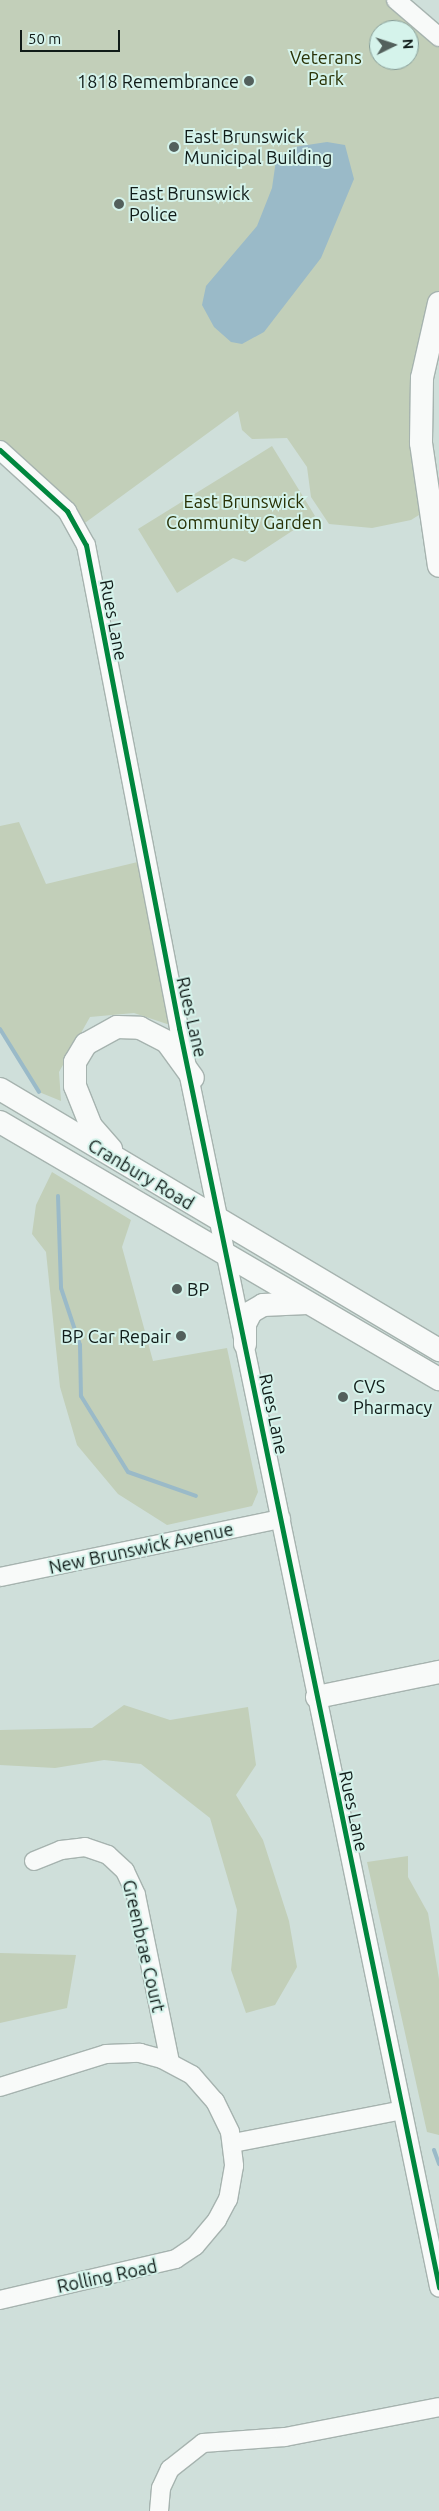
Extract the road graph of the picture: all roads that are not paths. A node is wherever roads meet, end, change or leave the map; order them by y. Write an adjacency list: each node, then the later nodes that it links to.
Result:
1 (396, 0): 2 (street)
2 (439, 37)
3 (439, 303): 5 (main road)
4 (0, 450): 6 (street, Rues Lane)
5 (439, 566)
6 (193, 1078): 9 (main road); 10 (street, Rues Lane)
7 (0, 1089): 9 (main road, Cranbury Road)
8 (0, 1122): 11 (main road, Cranbury Road)
9 (133, 1171): 10 (main road, Cranbury Road)
10 (220, 1221): 11 (street, Rues Lane); 14 (main road, Cranbury Road)
11 (226, 1255): 12 (main road, Cranbury Road); 13 (street, Rues Lane)
12 (308, 1303): 13 (main road); 15 (main road, Cranbury Road)
13 (245, 1344): 16 (street, Rues Lane)
14 (439, 1350)
15 (439, 1379)
16 (281, 1519): 17 (street, New Brunswick Avenue); 19 (street, Rues Lane)
17 (0, 1577)
18 (439, 1672): 19 (main road)
19 (317, 1697): 23 (street, Rues Lane)
20 (34, 1860): 21 (street, Greenbrae Court)
21 (170, 2062): 22 (street); 24 (street)
22 (0, 2086)
23 (402, 2110): 24 (street); 25 (street, Rues Lane)
24 (232, 2143): 26 (street, Rolling Road)
25 (439, 2287)
26 (0, 2300)
27 (439, 2407): 28 (street)
28 (159, 2511)

